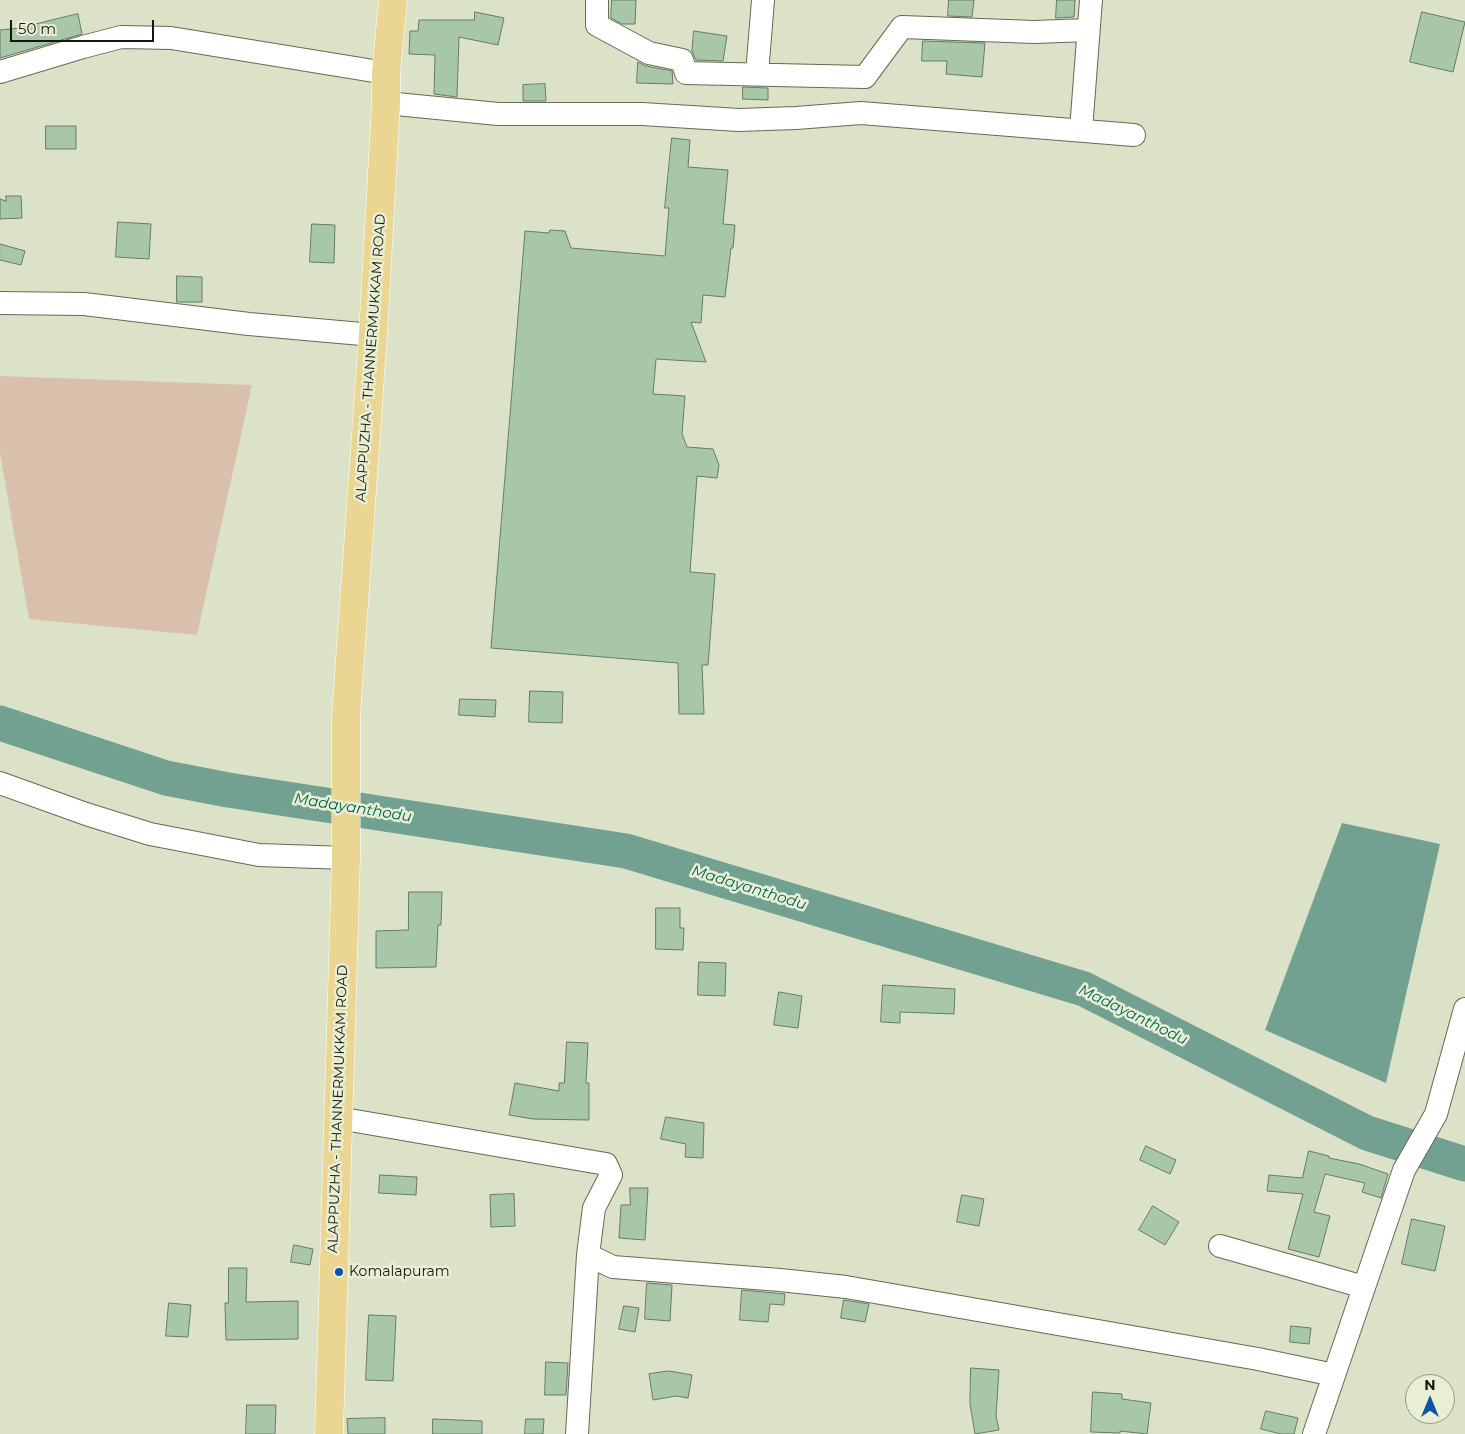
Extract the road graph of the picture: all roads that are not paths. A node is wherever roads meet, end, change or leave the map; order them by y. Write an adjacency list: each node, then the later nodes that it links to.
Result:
1 (393, 0): 7 (main road, ALAPPUZHA - THANNERMUKKAM ROAD)
2 (597, 0): 8 (street)
3 (764, 0): 8 (street)
4 (1090, 0): 5 (street)
5 (1088, 30): 8 (street); 10 (street)
6 (0, 72): 7 (street)
7 (386, 73): 9 (main road, ALAPPUZHA - THANNERMUKKAM ROAD)
8 (757, 74)
9 (386, 103): 10 (street); 13 (main road, ALAPPUZHA - THANNERMUKKAM ROAD)
10 (1081, 130): 11 (street)
11 (1134, 135)
12 (0, 303): 13 (street)
13 (373, 335): 15 (main road, ALAPPUZHA - THANNERMUKKAM ROAD)
14 (0, 783): 15 (street)
15 (346, 851): 17 (main road, ALAPPUZHA - THANNERMUKKAM ROAD)
16 (1465, 1009): 20 (street)
17 (338, 1118): 19 (street); 22 (main road, ALAPPUZHA - THANNERMUKKAM ROAD)
18 (1220, 1246): 20 (street)
19 (588, 1255): 21 (street); 23 (street)
20 (1364, 1287): 21 (street)
21 (1334, 1375): 24 (street)
22 (329, 1434)
23 (577, 1434)
24 (1314, 1434)

